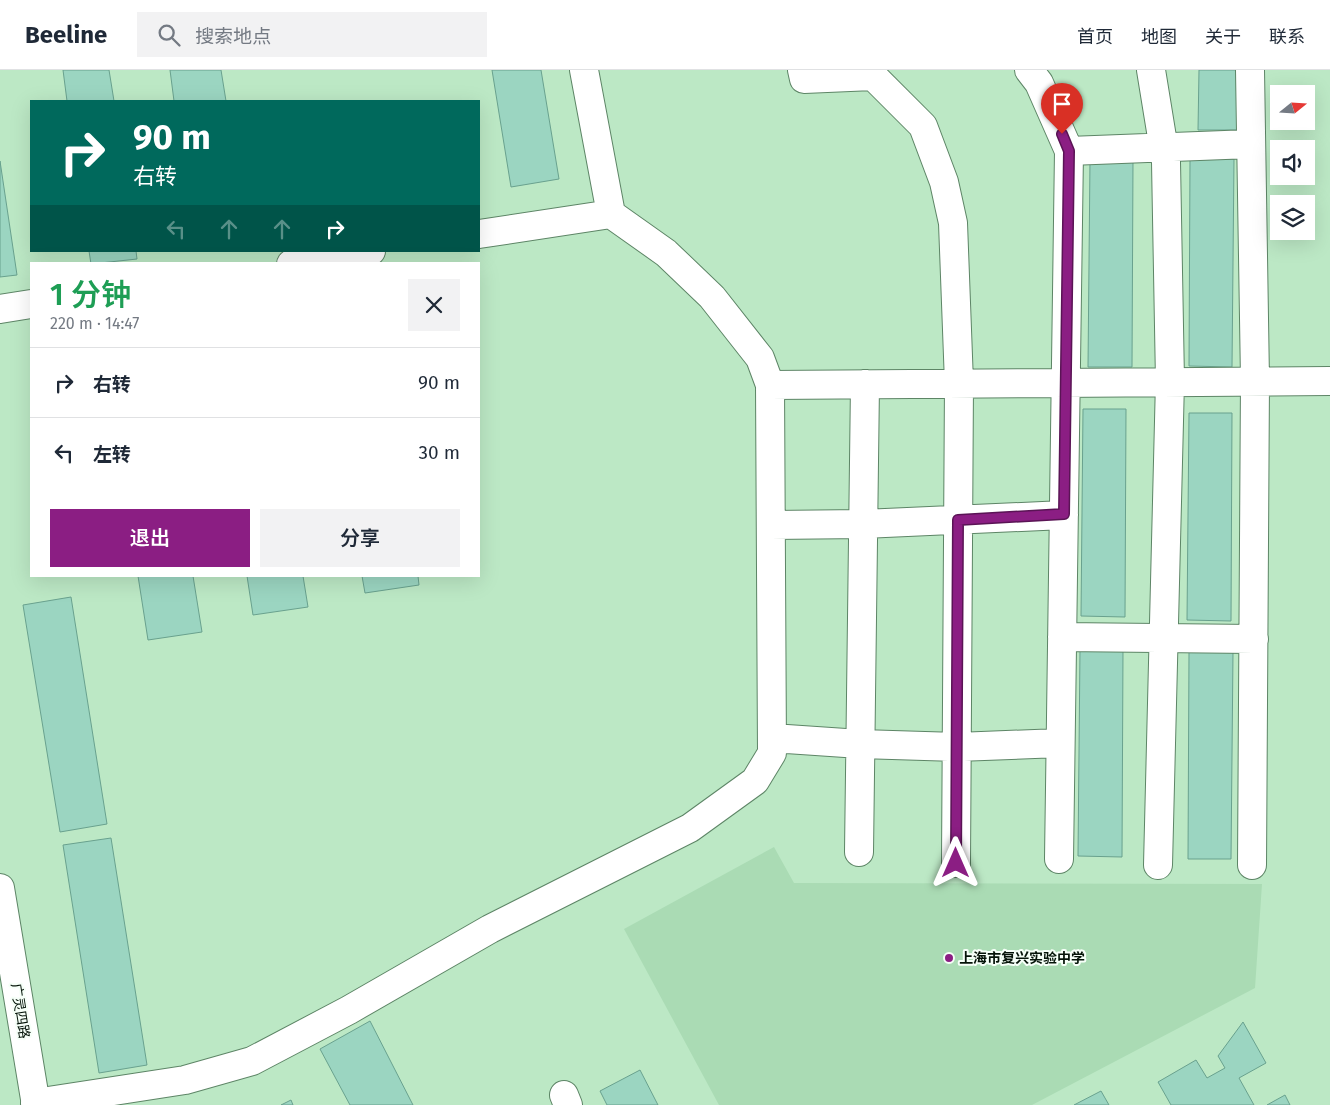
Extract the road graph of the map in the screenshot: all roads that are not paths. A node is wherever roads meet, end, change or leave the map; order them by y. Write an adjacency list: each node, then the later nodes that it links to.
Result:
1 (584, 70): 9 (street)
2 (802, 70): 19 (street)
3 (1029, 70): 8 (street)
4 (1151, 70): 7 (street)
5 (1250, 70): 6 (street)
6 (1251, 144): 7 (street); 15 (street)
7 (1164, 147): 8 (street); 16 (street)
8 (1069, 151): 18 (street)
9 (611, 214): 10 (street); 21 (street)
10 (480, 234)
11 (365, 252): 12 (street)
12 (303, 262)
13 (30, 304): 14 (street)
14 (0, 309)
15 (1255, 380): 16 (street); 17 (street); 28 (street)
16 (1170, 381): 18 (street); 27 (street)
17 (1330, 381)
18 (1065, 382): 19 (street); 22 (street)
19 (959, 383): 20 (street); 23 (street)
20 (865, 384): 21 (street); 24 (street)
21 (770, 385): 25 (street)
22 (1064, 514): 23 (street); 26 (street)
23 (958, 520): 24 (street); 32 (street)
24 (863, 524): 25 (street); 31 (street)
25 (771, 525): 29 (street)
26 (1062, 637): 27 (street); 30 (street)
27 (1164, 638): 28 (street); 36 (street)
28 (1254, 638): 37 (street)
29 (772, 738): 31 (street); 39 (street)
30 (1060, 743): 32 (street); 34 (street)
31 (860, 744): 32 (street); 33 (street)
32 (957, 747): 35 (street)
33 (859, 852)
34 (1059, 859)
35 (956, 863)
36 (1158, 864)
37 (1252, 865)
38 (0, 888): 39 (street, 广灵四路)
39 (36, 1104)

